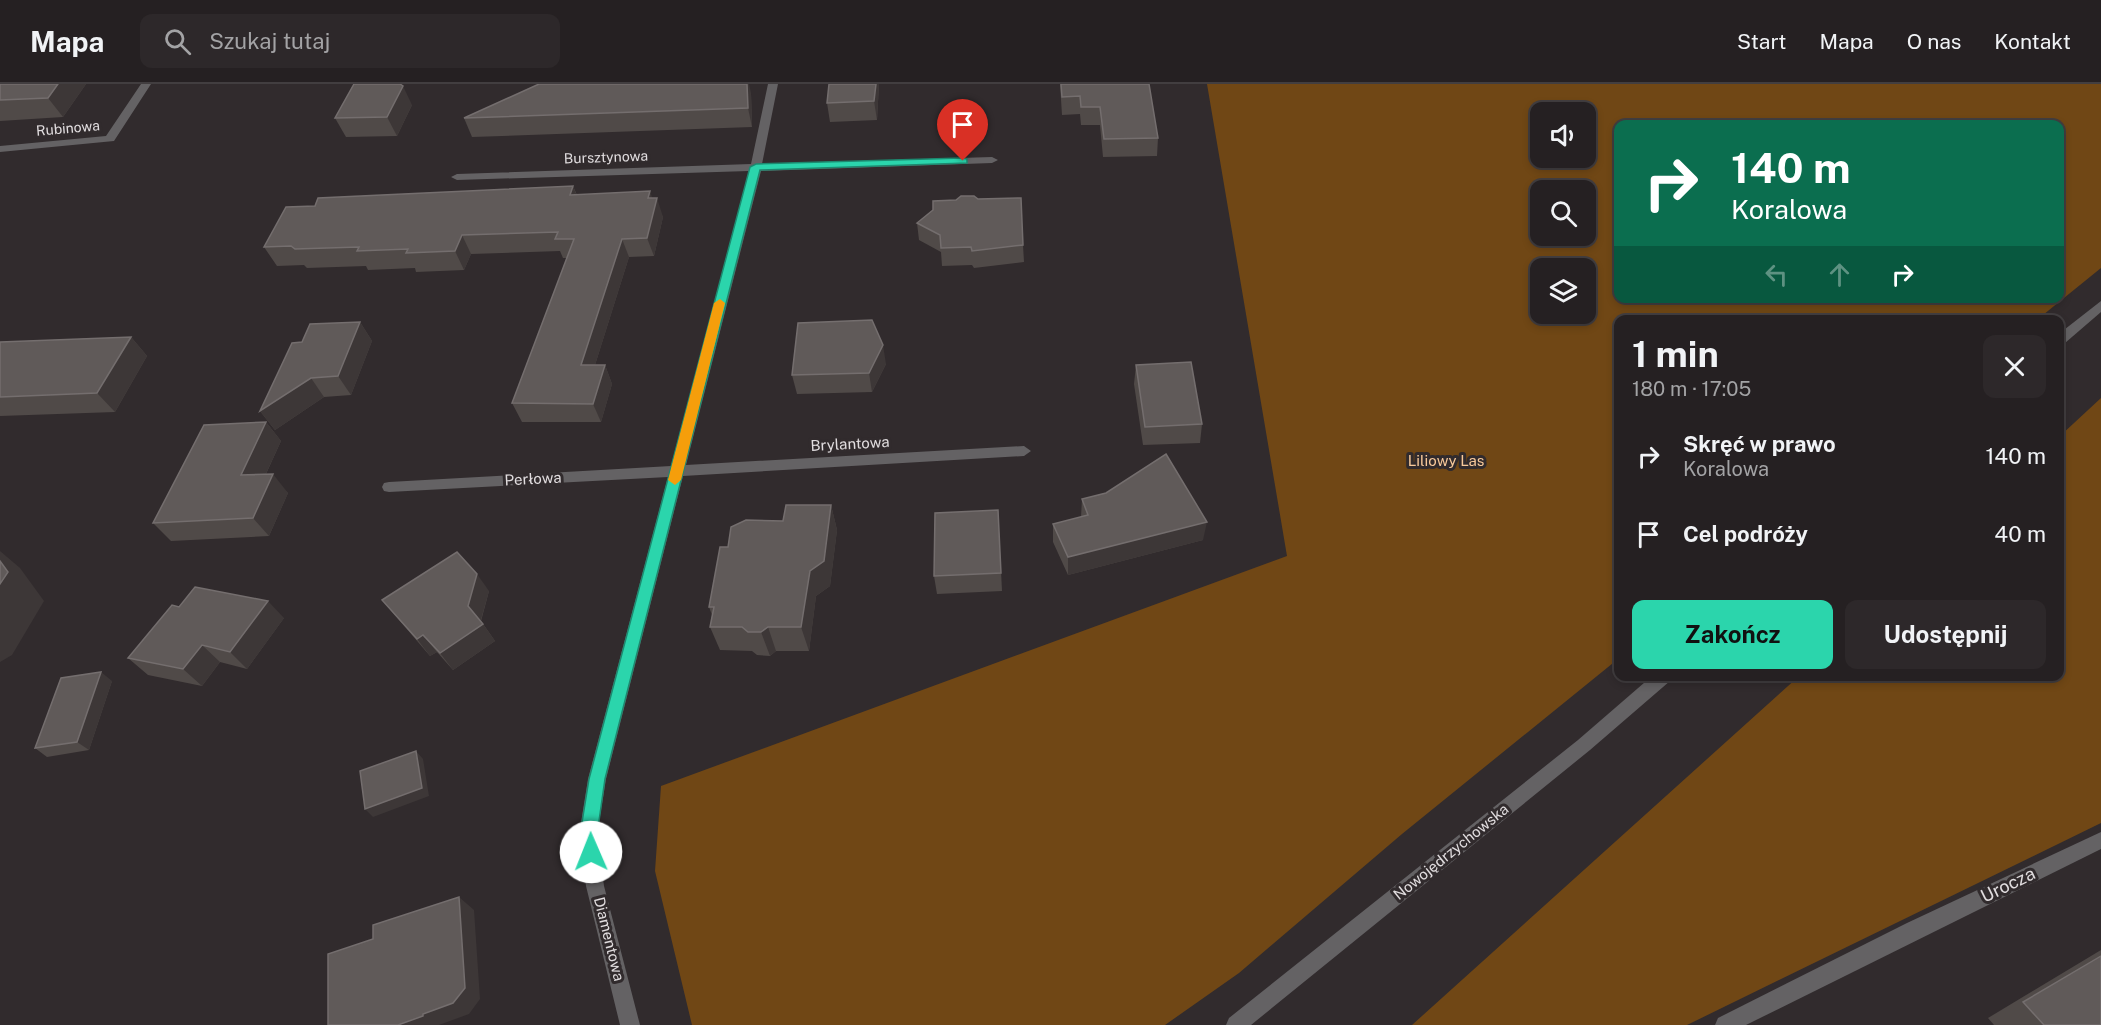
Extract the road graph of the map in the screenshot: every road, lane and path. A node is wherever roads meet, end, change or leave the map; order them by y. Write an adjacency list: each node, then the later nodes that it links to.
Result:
1 (146, 84): 3 (street, Rubinowa)
2 (772, 84): 5 (street, Diamentowa)
3 (0, 149)
4 (992, 160): 5 (street, Bursztynowa)
5 (756, 167): 6 (street, Bursztynowa); 10 (street, Diamentowa)
6 (457, 177)
7 (2101, 305): 8 (street)
8 (2064, 337)
9 (1024, 451): 10 (street, Brylantowa)
10 (677, 471): 11 (street, Perłowa); 14 (street, Diamentowa)
11 (389, 487)
12 (1658, 681): 15 (street, Nowojędrzychowska)
13 (2101, 840): 16 (street, Urocza)
14 (630, 1025)
15 (1236, 1025)
16 (1725, 1025)

